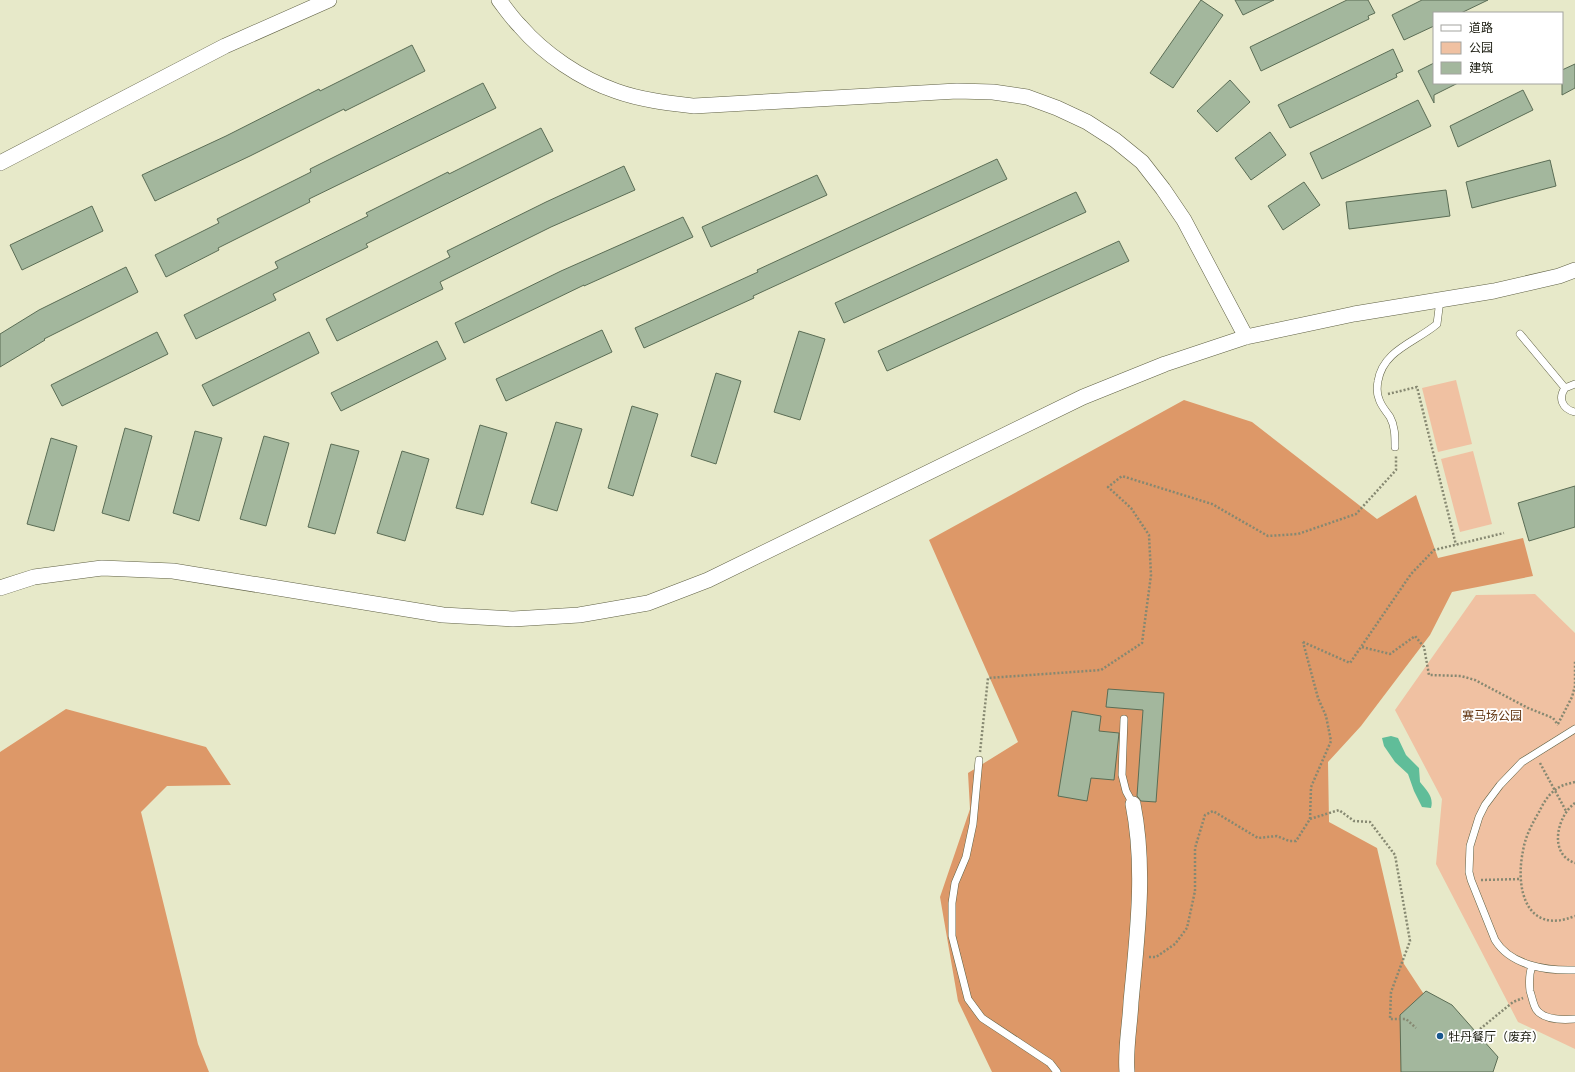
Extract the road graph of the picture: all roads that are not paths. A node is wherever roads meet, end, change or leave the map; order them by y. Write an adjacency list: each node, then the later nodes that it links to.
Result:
1 (329, 0): 3 (street)
2 (499, 0): 7 (street)
3 (0, 163)
4 (1575, 270): 5 (street)
5 (1440, 300): 7 (street); 11 (lane)
6 (1520, 334): 9 (lane)
7 (1246, 337): 12 (street)
8 (1575, 384): 9 (lane)
9 (1565, 388): 10 (lane)
10 (1575, 412)
11 (1395, 447)
12 (0, 588)
13 (1124, 719): 16 (lane)
14 (1575, 728): 17 (lane)
15 (979, 760): 20 (lane)
16 (1133, 804): 21 (street)
17 (1532, 966): 18 (lane); 19 (lane)
18 (1575, 970)
19 (1575, 1019)
20 (1057, 1072)
21 (1127, 1072)

